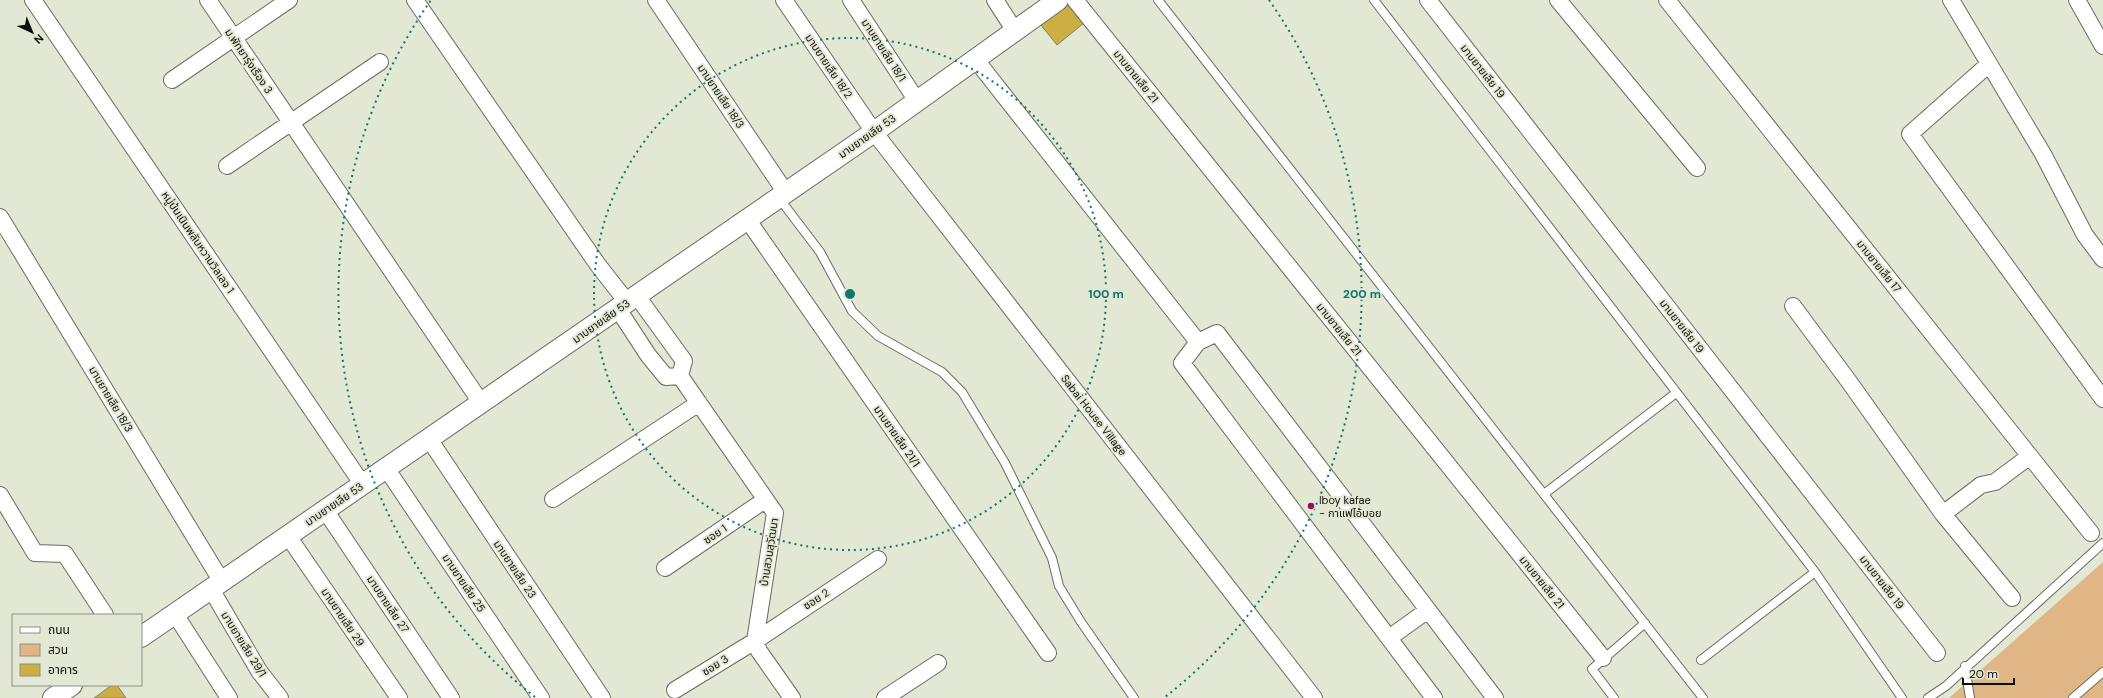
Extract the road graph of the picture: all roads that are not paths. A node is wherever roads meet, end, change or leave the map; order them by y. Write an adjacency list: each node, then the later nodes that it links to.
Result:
1 (33, 0): 45 (street, หมู่บ้นเนินพลับหวานวิลเลจ 1)
2 (208, 0): 19 (street, ม.พัทยารุ่งเรือง 3)
3 (289, 0): 19 (street)
4 (415, 0): 34 (street)
5 (656, 0): 30 (street, มาบยายเลีย 18/3)
6 (784, 0): 27 (street, มาบยายเลีย 18/2)
7 (850, 0): 25 (street, มาบยายเลีย 18/1)
8 (995, 0): 18 (street)
9 (1058, 0): 18 (street, มาบยายเลีย 53)
10 (1074, 0): 68 (street, มาบยายเลีย 21)
11 (1158, 0): 46 (lane)
12 (1374, 0): 38 (lane)
13 (1428, 0): 66 (street, มาบยายเลีย 19)
14 (1558, 0): 29 (street)
15 (1667, 0): 43 (street, มาบยายเลีย 17)
16 (1951, 0): 23 (street)
17 (2077, 0): 20 (street)
18 (1015, 30): 21 (street, มาบยายเลีย 53)
19 (233, 38): 24 (street); 26 (street, ม.พัทยารุ่งเรือง 3)
20 (2103, 46)
21 (976, 60): 25 (street, มาบยายเลีย 53); 36 (street)
22 (380, 62): 26 (street)
23 (1988, 64): 33 (street); 39 (street)
24 (172, 80)
25 (917, 101): 27 (street, มาบยายเลีย 53)
26 (291, 123): 28 (street); 41 (street, ม.พัทยารุ่งเรือง 3)
27 (874, 132): 30 (street, มาบยายเลีย 53); 85 (street, Sabai House Village)
28 (227, 166)
29 (1697, 168)
30 (782, 195): 32 (street, มาบยายเลีย 53); 84 (lane)
31 (0, 216): 57 (street, มาบยายเลีย 18/3)
32 (747, 219): 34 (street, มาบยายเลีย 53); 67 (street, มาบยายเลีย 21/1)
33 (2103, 258)
34 (628, 303): 37 (street); 37 (street); 41 (street, มาบยายเลีย 53)
35 (1792, 306): 51 (street)
36 (1198, 342): 59 (street); 64 (street)
37 (680, 376): 40 (street, บ้านสวนสุวัฒนา)
38 (1676, 393): 46 (lane); 56 (lane)
39 (2103, 399)
40 (699, 403): 48 (street); 49 (street, บ้านสวนสุวัฒนา)
41 (482, 404): 42 (street, มาบยายเลีย 53)
42 (429, 439): 44 (street, มาบยายเลีย 53); 81 (street, มาบยายเลีย 23)
43 (2030, 456): 51 (street); 53 (street, มาบยายเลีย 17)
44 (386, 468): 45 (street, มาบยายเลีย 53); 80 (street, มาบยายเลีย 25)
45 (363, 485): 50 (street, มาบยายเลีย 53)
46 (1544, 494): 62 (lane)
47 (0, 495): 60 (street)
48 (553, 499)
49 (765, 500): 55 (street, ซอย 1); 65 (street, บ้านสวนสุวัฒนา)
50 (325, 510): 52 (street, มาบยายเลีย 53); 79 (street, มาบยายเลีย 27)
51 (1943, 514): 58 (street)
52 (288, 536): 57 (street, มาบยายเลีย 53); 78 (street, มาบยายเลีย 29)
53 (2097, 538): 71 (lane)
54 (878, 559): 65 (street, ซอย 2)
55 (666, 568)
56 (1815, 572): 69 (lane); 90 (lane)
57 (216, 585): 61 (street, มาบยายเลีย 53); 77 (street, มาบยายเลีย 29/1)
58 (2012, 598)
59 (1428, 610): 64 (street); 87 (street)
60 (104, 614)
61 (175, 614): 63 (street, มาบยายเลีย 53); 76 (street)
62 (1645, 623): 68 (lane); 89 (lane)
63 (142, 636)
64 (1389, 638): 86 (street)
65 (755, 640): 74 (street, ซอย 3); 82 (street)
66 (1937, 652)
67 (1048, 653)
68 (1603, 658): 88 (lane)
69 (1700, 660)
70 (938, 662): 83 (street)
71 (1965, 666): 91 (lane); 92 (lane)
72 (2103, 672): 93 (lane)
73 (71, 686): 75 (street)
74 (675, 690)
75 (53, 698)
76 (229, 698)
77 (280, 698)
78 (399, 698)
79 (451, 698)
80 (541, 698)
81 (602, 698)
82 (792, 698)
83 (885, 698)
84 (1134, 698)
85 (1314, 698)
86 (1434, 698)
87 (1495, 698)
88 (1614, 698)
89 (1703, 698)
90 (1902, 698)
91 (1928, 698)
92 (1970, 698)
93 (2073, 698)

